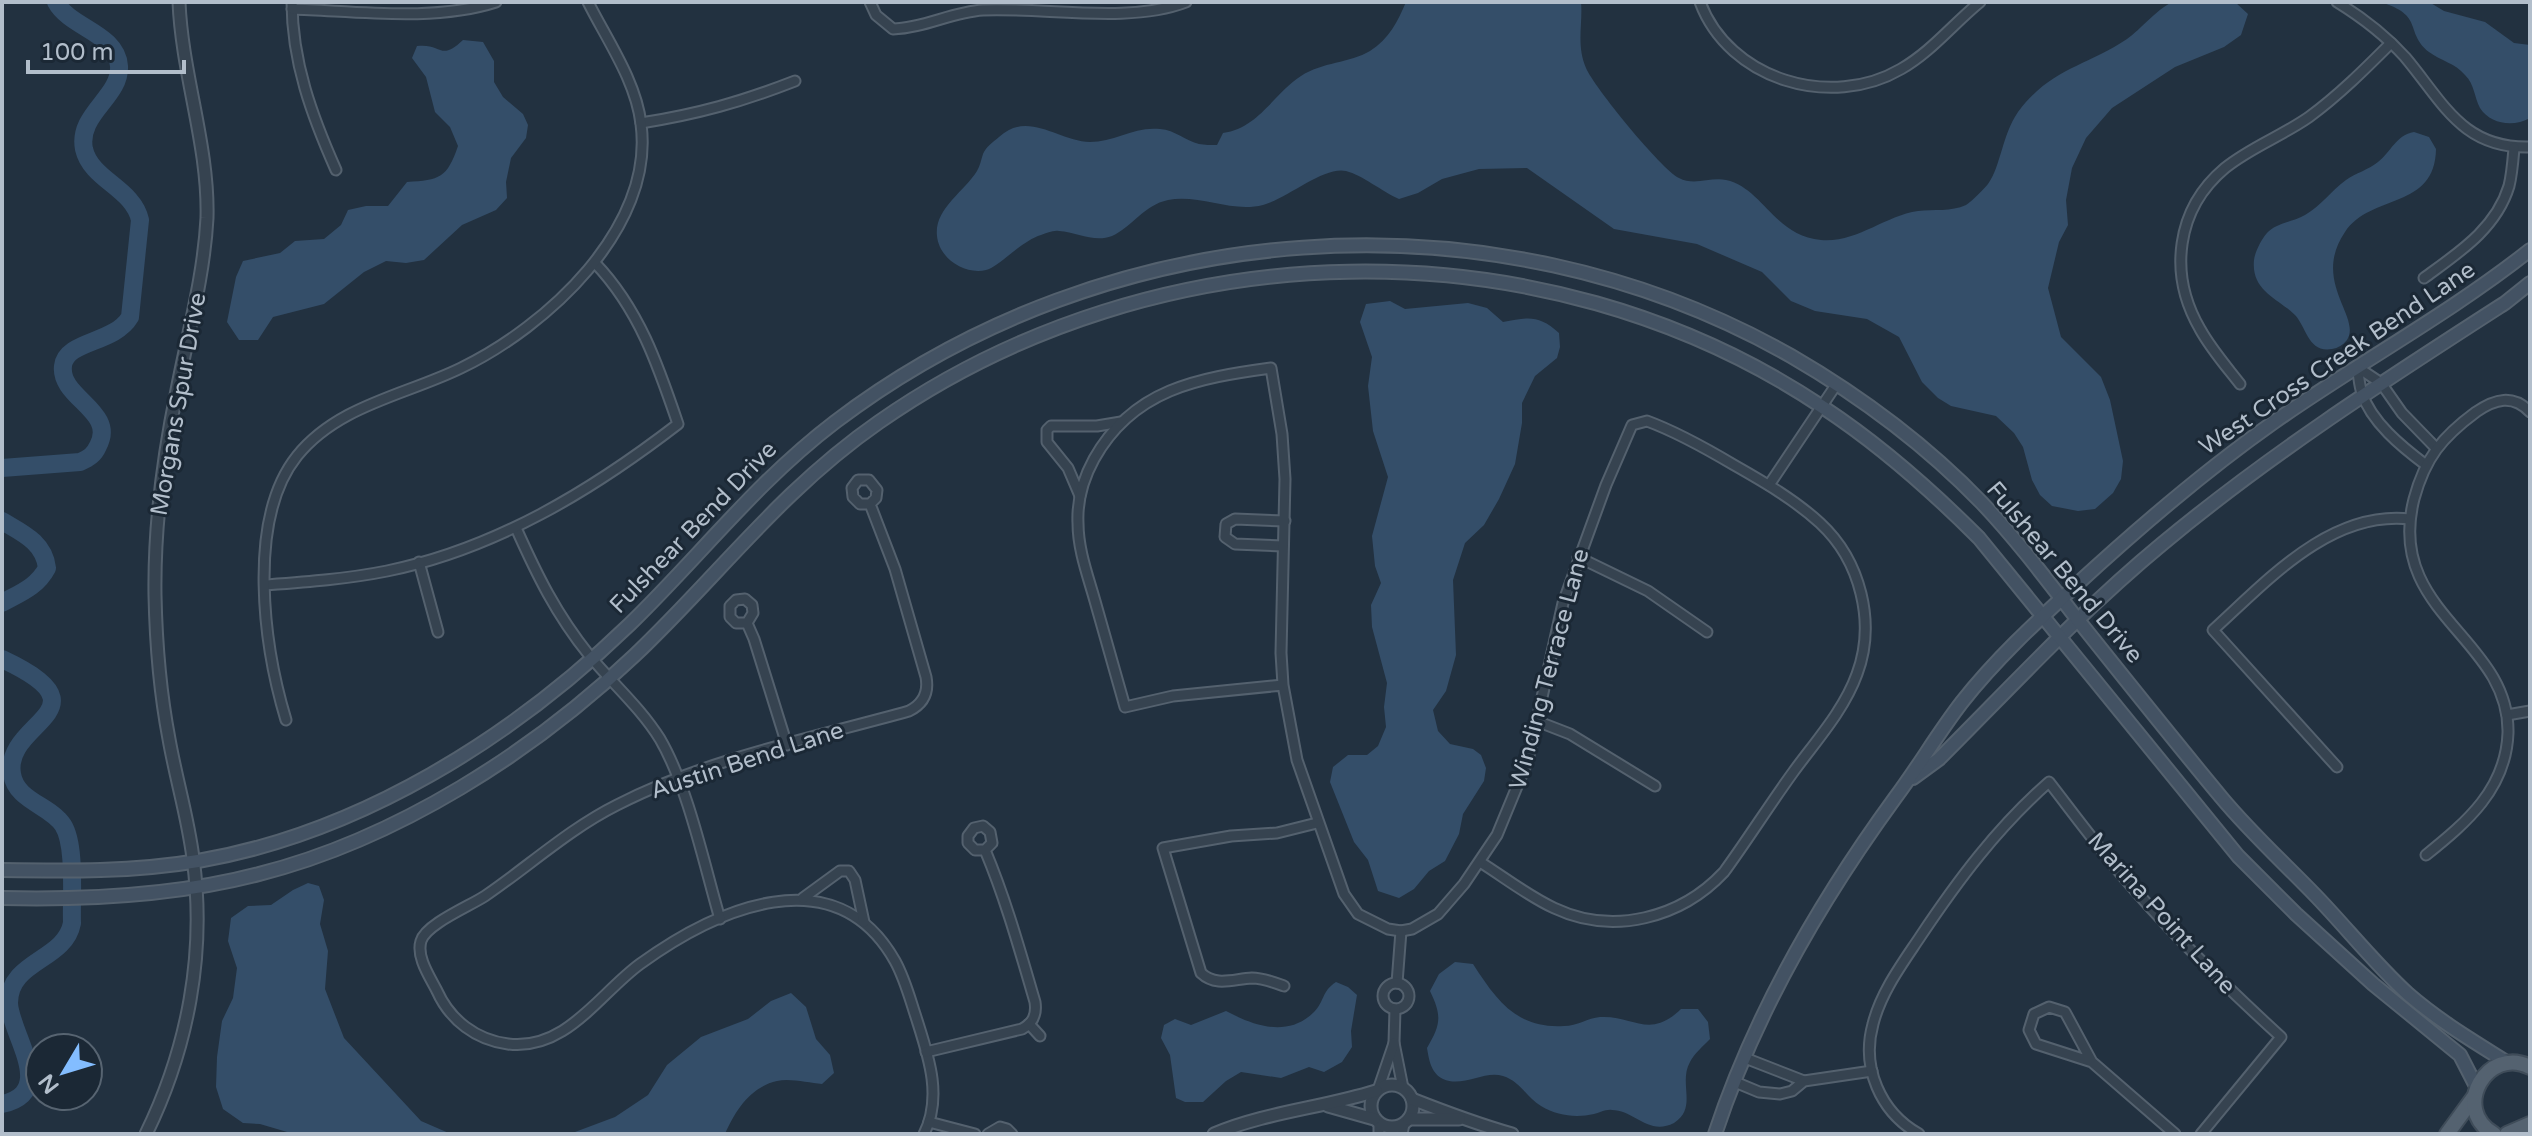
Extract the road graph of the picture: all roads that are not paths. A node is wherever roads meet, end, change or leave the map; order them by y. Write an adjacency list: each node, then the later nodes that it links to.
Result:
1 (179, 2): 70 (street, Morgans Spur Drive)
2 (496, 2): 9 (street)
3 (588, 2): 12 (street)
4 (870, 2): 5 (street)
5 (1186, 2)
6 (1700, 2): 7 (street)
7 (1980, 2)
8 (2337, 2): 10 (street)
9 (292, 5): 15 (street)
10 (2391, 43): 14 (street); 26 (street)
11 (795, 81): 12 (street)
12 (641, 123): 18 (street)
13 (2530, 147): 14 (street)
14 (2514, 148): 20 (street)
15 (336, 170)
16 (2530, 250): 24 (main road, West Cross Creek Bend Lane)
17 (1483, 253): 19 (main road, Fulshear Bend Drive); 21 (main road); 27 (main road, Fulshear Bend Drive)
18 (595, 263): 41 (street); 45 (street)
19 (1156, 270): 23 (main road); 32 (main road, Fulshear Bend Drive)
20 (2424, 278)
21 (1479, 279): 23 (main road, Fulshear Bend Drive); 29 (main road, Fulshear Bend Drive)
22 (2530, 283): 25 (main road, West Cross Creek Bend Lane)
23 (1162, 295): 34 (main road, Fulshear Bend Drive)
24 (2357, 367): 25 (street); 28 (street); 46 (main road, West Cross Creek Bend Lane)
25 (2381, 383): 28 (main road, West Cross Creek Bend Lane); 33 (street)
26 (2240, 384)
27 (1836, 385): 29 (street); 46 (main road, Fulshear Bend Drive)
28 (2362, 395): 35 (street); 48 (main road, West Cross Creek Bend Lane)
29 (1821, 406): 36 (street); 47 (main road, Fulshear Bend Drive)
30 (2530, 412): 33 (street)
31 (1121, 422): 37 (street); 37 (street); 40 (street)
32 (815, 438): 34 (main road); 53 (main road, Fulshear Bend Drive)
33 (2436, 448): 35 (street)
34 (830, 458): 54 (main road, Fulshear Bend Drive)
35 (2426, 465): 39 (street)
36 (1769, 485): 43 (street, Winding Terrace Lane); 71 (street)
37 (1080, 496): 55 (street)
38 (870, 504): 60 (street, Austin Bend Lane)
39 (2410, 519): 57 (street); 61 (street)
40 (1285, 521): 42 (street); 42 (street)
41 (516, 528): 44 (street); 53 (street)
42 (1283, 546): 55 (street)
43 (1578, 557): 51 (street); 59 (street, Winding Terrace Lane)
44 (419, 562): 45 (street); 50 (street)
45 (266, 585): 58 (street)
46 (2062, 599): 47 (main road, West Cross Creek Bend Lane); 48 (main road, Fulshear Bend Drive)
47 (2044, 616): 52 (main road, Fulshear Bend Drive); 63 (main road, West Cross Creek Bend Lane)
48 (2078, 620): 52 (main road, West Cross Creek Bend Lane); 66 (main road, Fulshear Bend Drive)
49 (747, 623): 60 (street)
50 (438, 632)
51 (1707, 632)
52 (2060, 637): 63 (main road, West Cross Creek Bend Lane); 68 (main road, Fulshear Bend Drive)
53 (592, 658): 54 (street); 70 (main road, Fulshear Bend Drive)
54 (609, 678): 62 (street); 73 (main road, Fulshear Bend Drive)
55 (1283, 685): 65 (street)
56 (2530, 711): 57 (street)
57 (2507, 715): 69 (street)
58 (286, 720)
59 (1539, 722): 64 (street); 71 (street, Winding Terrace Lane)
60 (787, 745): 62 (street, Austin Bend Lane)
61 (2337, 767)
62 (678, 778): 76 (street); 76 (street, Austin Bend Lane)
63 (1907, 782): 86 (main road, West Cross Creek Bend Lane)
64 (1655, 786)
65 (1317, 823): 78 (street); 80 (street)
66 (2253, 835): 68 (main road); 88 (main road, Fulshear Bend Drive)
67 (985, 850): 82 (street)
68 (2236, 853): 94 (main road, Fulshear Bend Drive)
69 (2426, 855)
70 (194, 862): 72 (main road, Fulshear Bend Drive); 73 (street, Morgans Spur Drive)
71 (1480, 862): 78 (street, Winding Terrace Lane)
72 (2, 870)
73 (196, 887): 74 (main road, Fulshear Bend Drive); 102 (street, Morgans Spur Drive)
74 (2, 898)
75 (801, 899): 76 (street); 77 (street); 77 (street)
76 (720, 919)
77 (866, 925): 85 (street)
78 (1401, 931): 79 (street)
79 (1397, 983): 81 (street); 81 (street)
80 (1284, 986)
81 (1395, 1009): 84 (street)
82 (1029, 1024): 83 (street); 85 (street)
83 (1040, 1036)
84 (1394, 1043): 92 (street); 93 (street)
85 (926, 1052): 98 (street)
86 (1745, 1058): 90 (street); 91 (main road, West Cross Creek Bend Lane)
87 (2092, 1062): 87 (street); 111 (street)
88 (2522, 1062): 94 (main road)
89 (1872, 1071): 90 (street); 110 (street); 112 (street, Marina Point Lane)
90 (1804, 1081): 91 (street)
91 (1735, 1082): 109 (main road, West Cross Creek Bend Lane)
92 (1403, 1088): 93 (street); 95 (street)
93 (1377, 1091): 96 (street); 100 (street)
94 (2475, 1092): 113 (main road); 114 (main road)
95 (1412, 1099): 97 (street); 101 (street)
96 (1323, 1105): 100 (street); 107 (street)
97 (1459, 1119): 101 (street); 108 (street)
98 (929, 1122): 103 (street); 104 (street)
99 (2530, 1124): 115 (main road)
100 (1377, 1125): 101 (street)
101 (1405, 1126)
102 (146, 1134)
103 (924, 1134)
104 (975, 1134)
105 (988, 1134): 106 (street)
106 (1012, 1134)
107 (1214, 1134)
108 (1512, 1134)
109 (1715, 1134)
110 (1919, 1134)
111 (2175, 1134)
112 (2201, 1134)
113 (2447, 1134)
114 (2494, 1134)
115 (2507, 1134)

